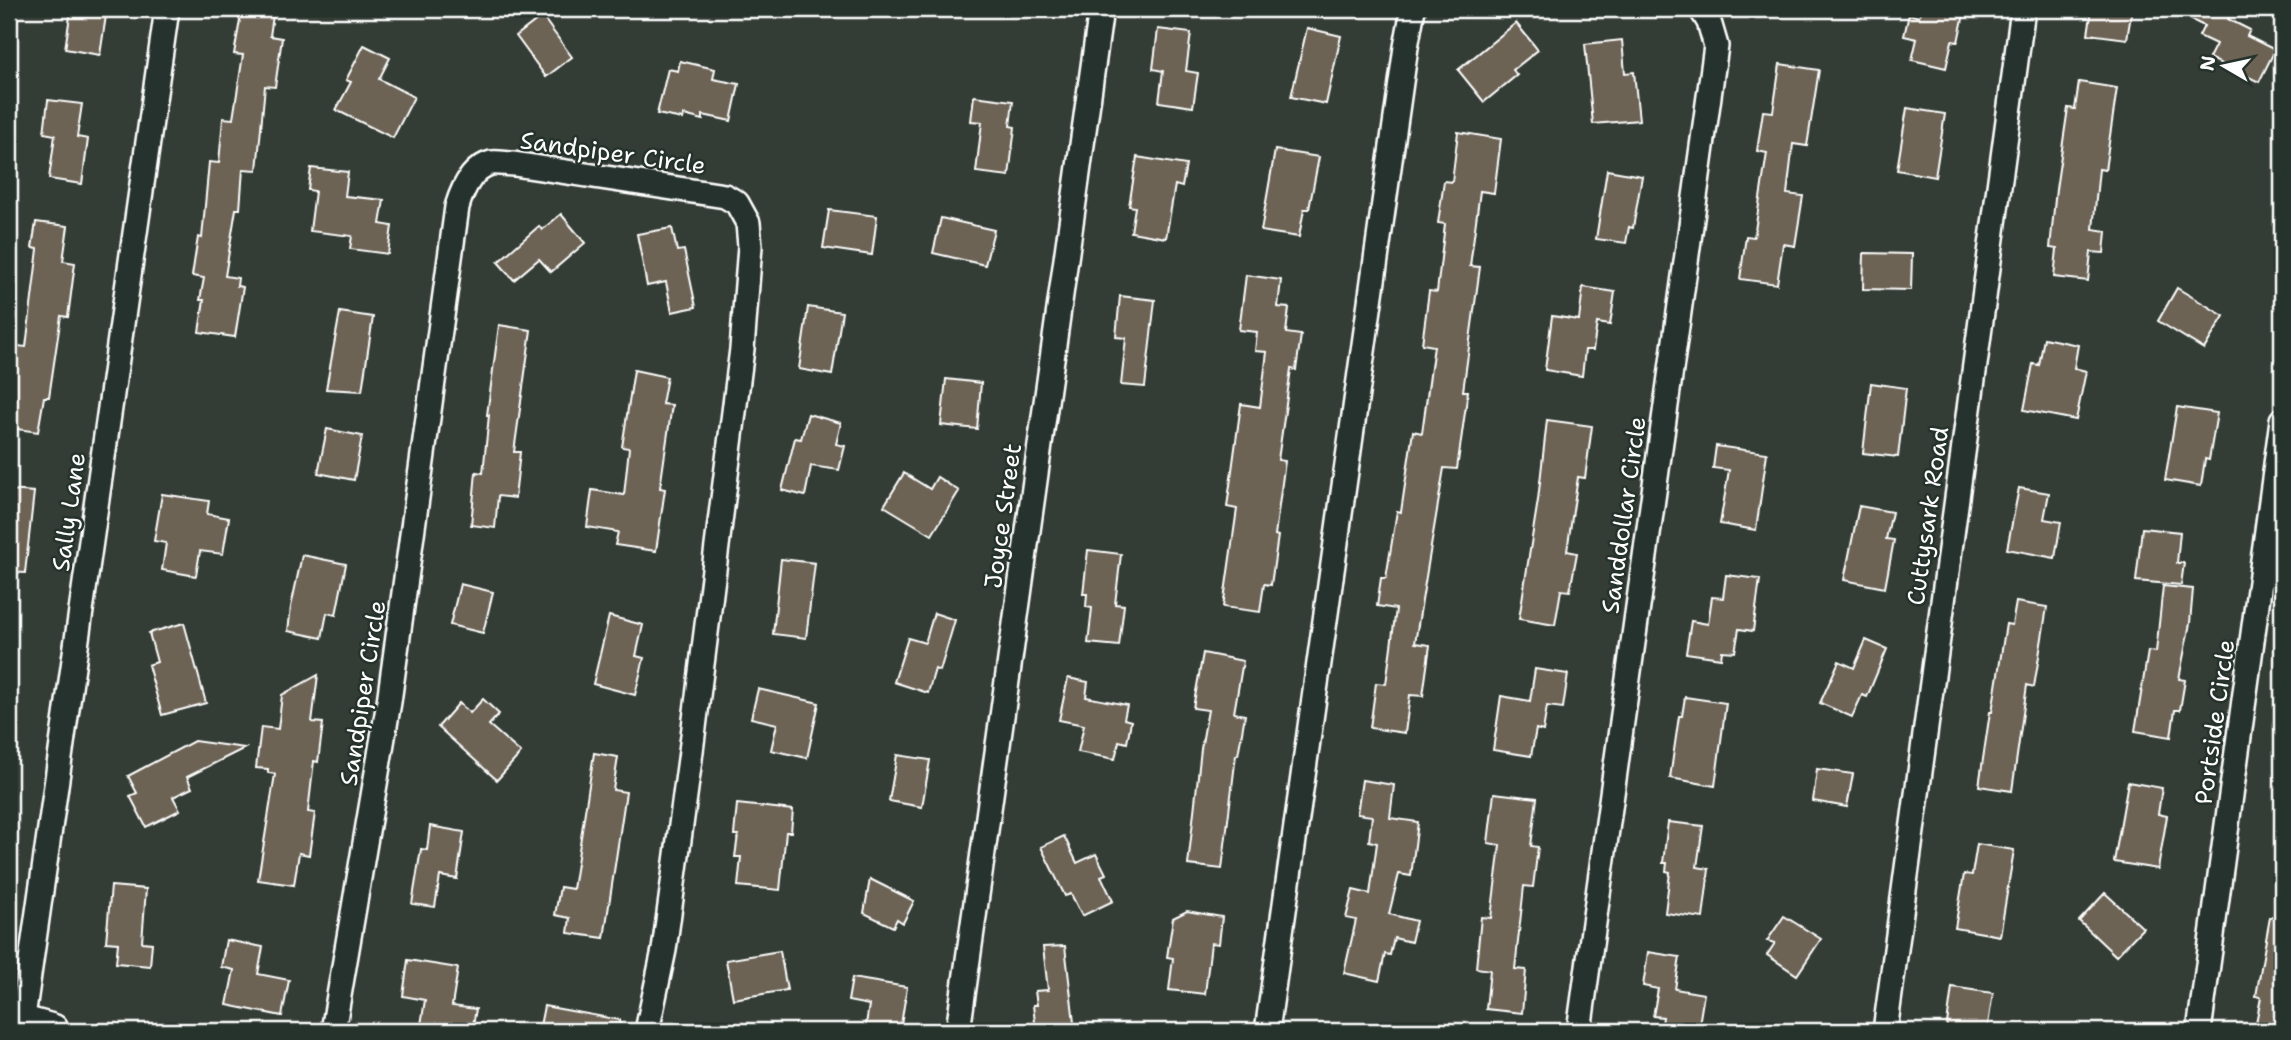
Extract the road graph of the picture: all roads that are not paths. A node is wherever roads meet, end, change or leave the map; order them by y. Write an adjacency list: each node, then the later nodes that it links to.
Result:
1 (167, 9): 7 (street, Sally Lane)
2 (1101, 9): 10 (street, Joyce Street)
3 (1413, 9): 11 (street)
4 (1700, 9): 12 (street, Sanddollar Circle)
5 (2023, 9): 13 (street, Cuttysark Road)
6 (2282, 420): 14 (street, Portside Circle)
7 (27, 1025)
8 (333, 1031): 9 (street, Sandpiper Circle)
9 (647, 1031)
10 (958, 1031)
11 (1267, 1031)
12 (1579, 1031)
13 (1885, 1031)
14 (2199, 1031)

